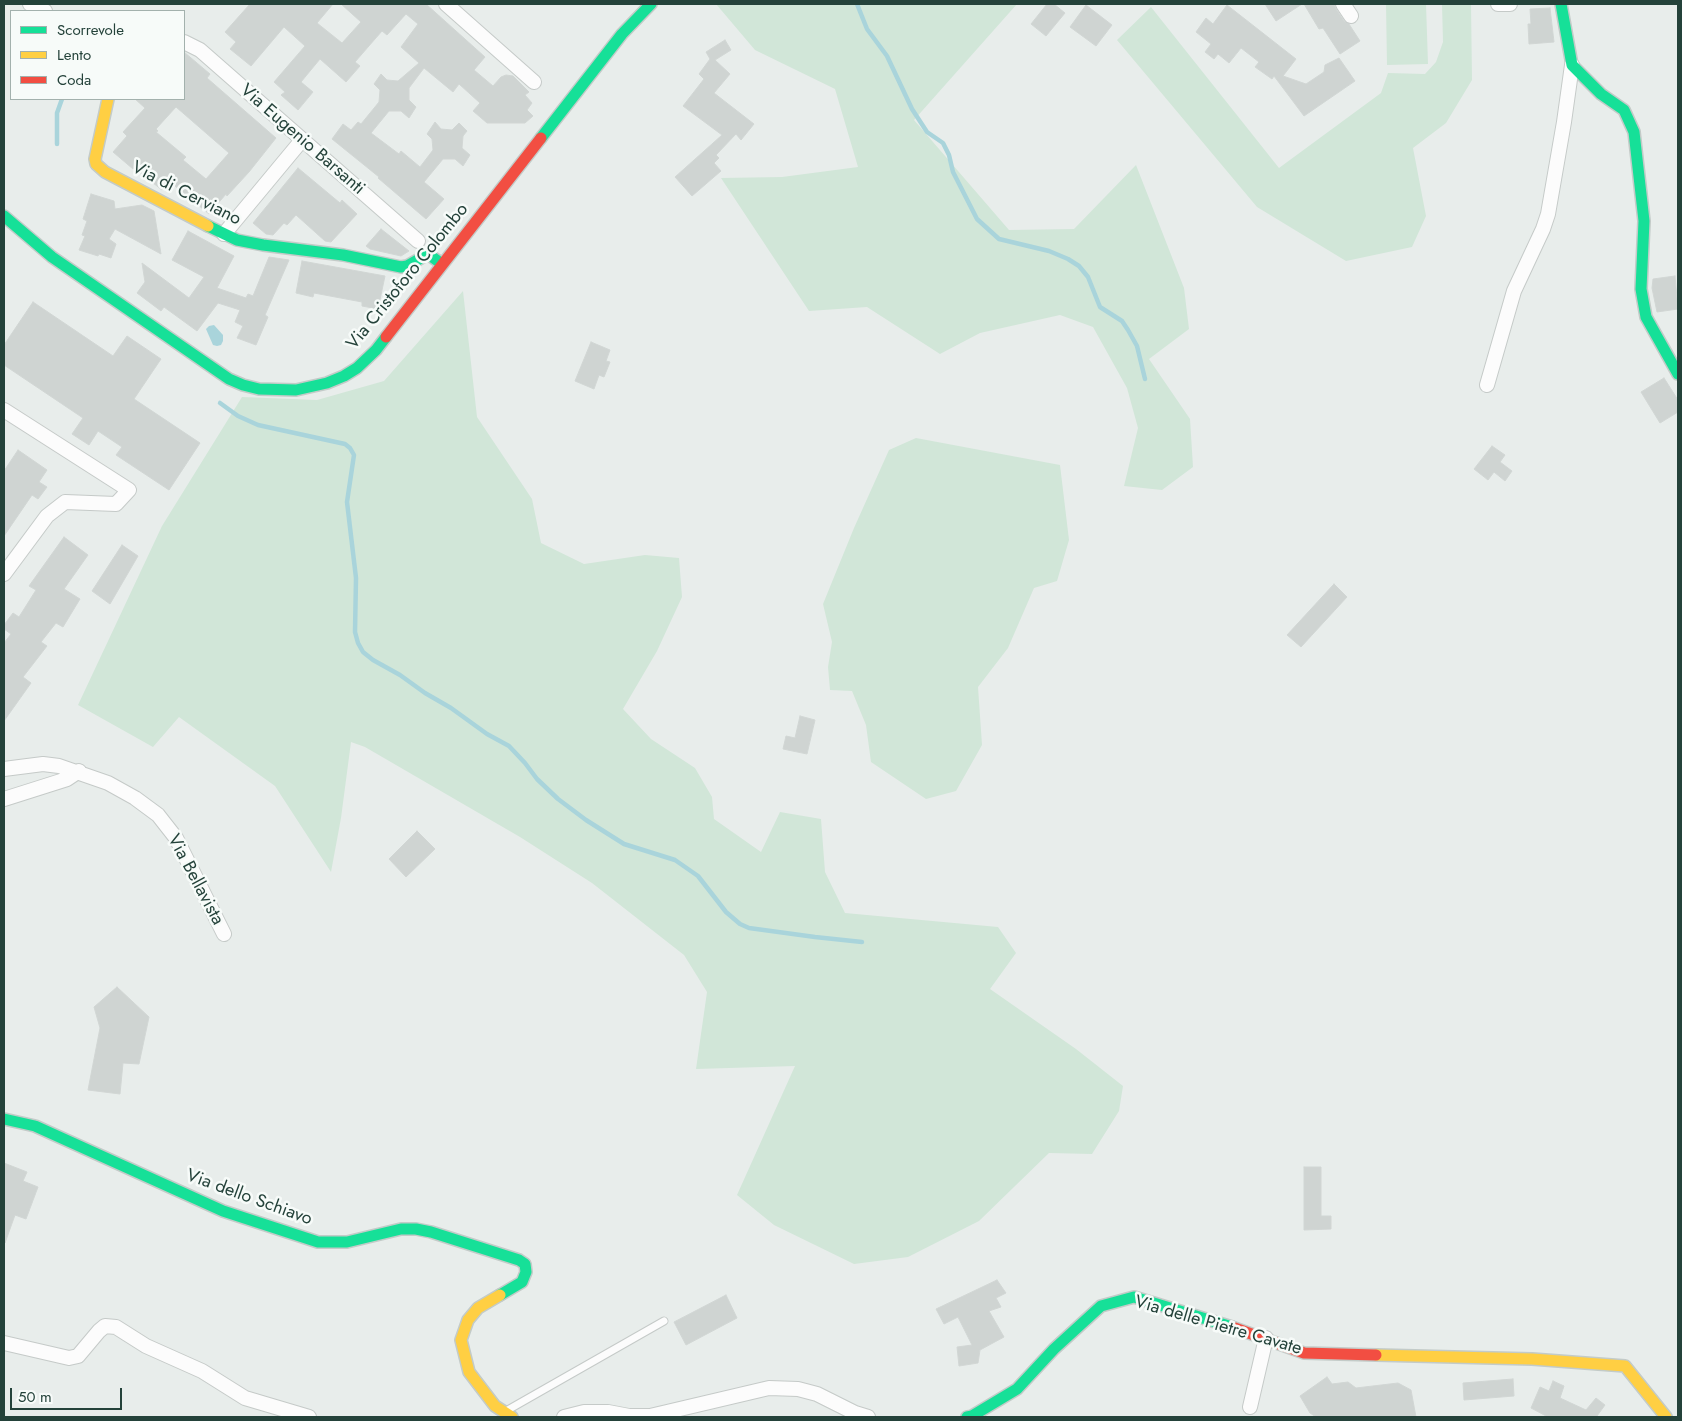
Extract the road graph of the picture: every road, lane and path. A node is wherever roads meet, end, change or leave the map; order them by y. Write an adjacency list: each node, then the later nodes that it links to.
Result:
1 (30, 4): 8 (street)
2 (446, 4): 12 (street)
3 (651, 4): 18 (street, Via Cristoforo Colombo)
4 (1343, 4): 9 (street)
5 (1498, 4): 6 (street)
6 (1510, 4)
7 (1561, 4): 11 (street)
8 (43, 10)
9 (1351, 16)
10 (185, 42): 14 (street, Via Eugenio Barsanti)
11 (1572, 65): 19 (street); 20 (street)
12 (534, 82)
13 (108, 100): 16 (street, Via di Cerviano)
14 (302, 140): 16 (street); 17 (street, Via Eugenio Barsanti)
15 (4, 216): 18 (street, Via Cristoforo Colombo)
16 (224, 234): 18 (street, Via di Cerviano)
17 (418, 241)
18 (442, 264)
19 (1678, 374)
20 (1487, 385)
21 (4, 410): 22 (street)
22 (4, 574)
23 (4, 770): 24 (street, Via Bellavista)
24 (78, 771): 25 (street); 26 (street, Via Bellavista)
25 (4, 799)
26 (224, 934)
27 (4, 1119): 32 (street, Via dello Schiavo)
28 (664, 1321): 32 (lane)
29 (1266, 1338): 31 (street); 36 (street, Via delle Pietre Cavate); 37 (street, Via delle Pietre Cavate)
30 (4, 1343): 33 (street)
31 (1250, 1407)
32 (508, 1414)
33 (309, 1417)
34 (564, 1417): 35 (street)
35 (868, 1417)
36 (966, 1417)
37 (1666, 1417)

